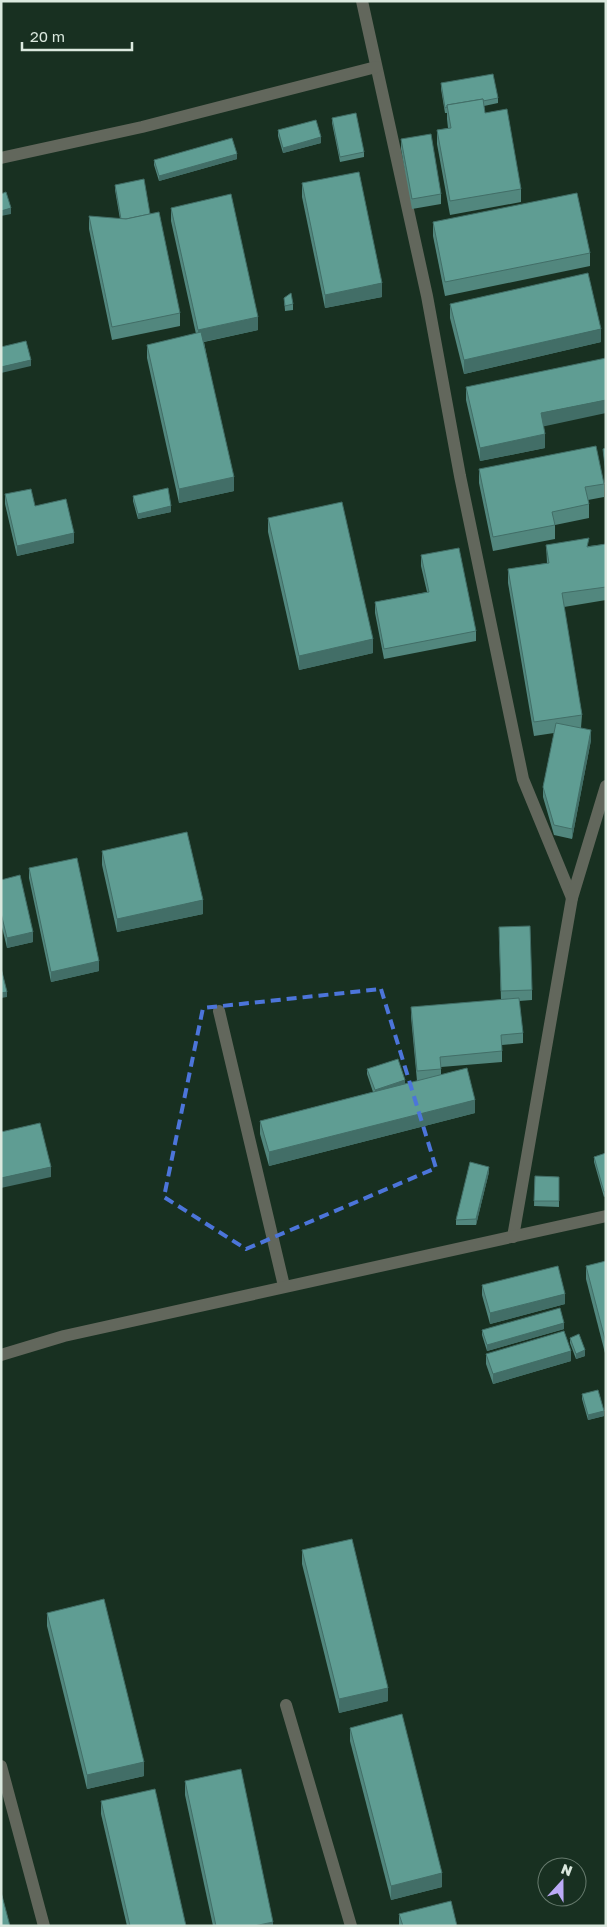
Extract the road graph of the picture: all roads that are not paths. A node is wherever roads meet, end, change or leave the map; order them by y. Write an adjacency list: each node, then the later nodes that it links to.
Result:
1 (362, 1): 2 (street)
2 (376, 67): 3 (street); 5 (street)
3 (1, 158)
4 (606, 786): 5 (street)
5 (572, 898): 8 (street)
6 (219, 1011): 9 (street)
7 (606, 1216): 8 (street)
8 (513, 1237): 9 (street)
9 (284, 1286): 10 (street)
10 (1, 1355)
11 (286, 1705): 14 (street)
12 (1, 1766): 13 (street)
13 (44, 1926)
14 (351, 1926)

